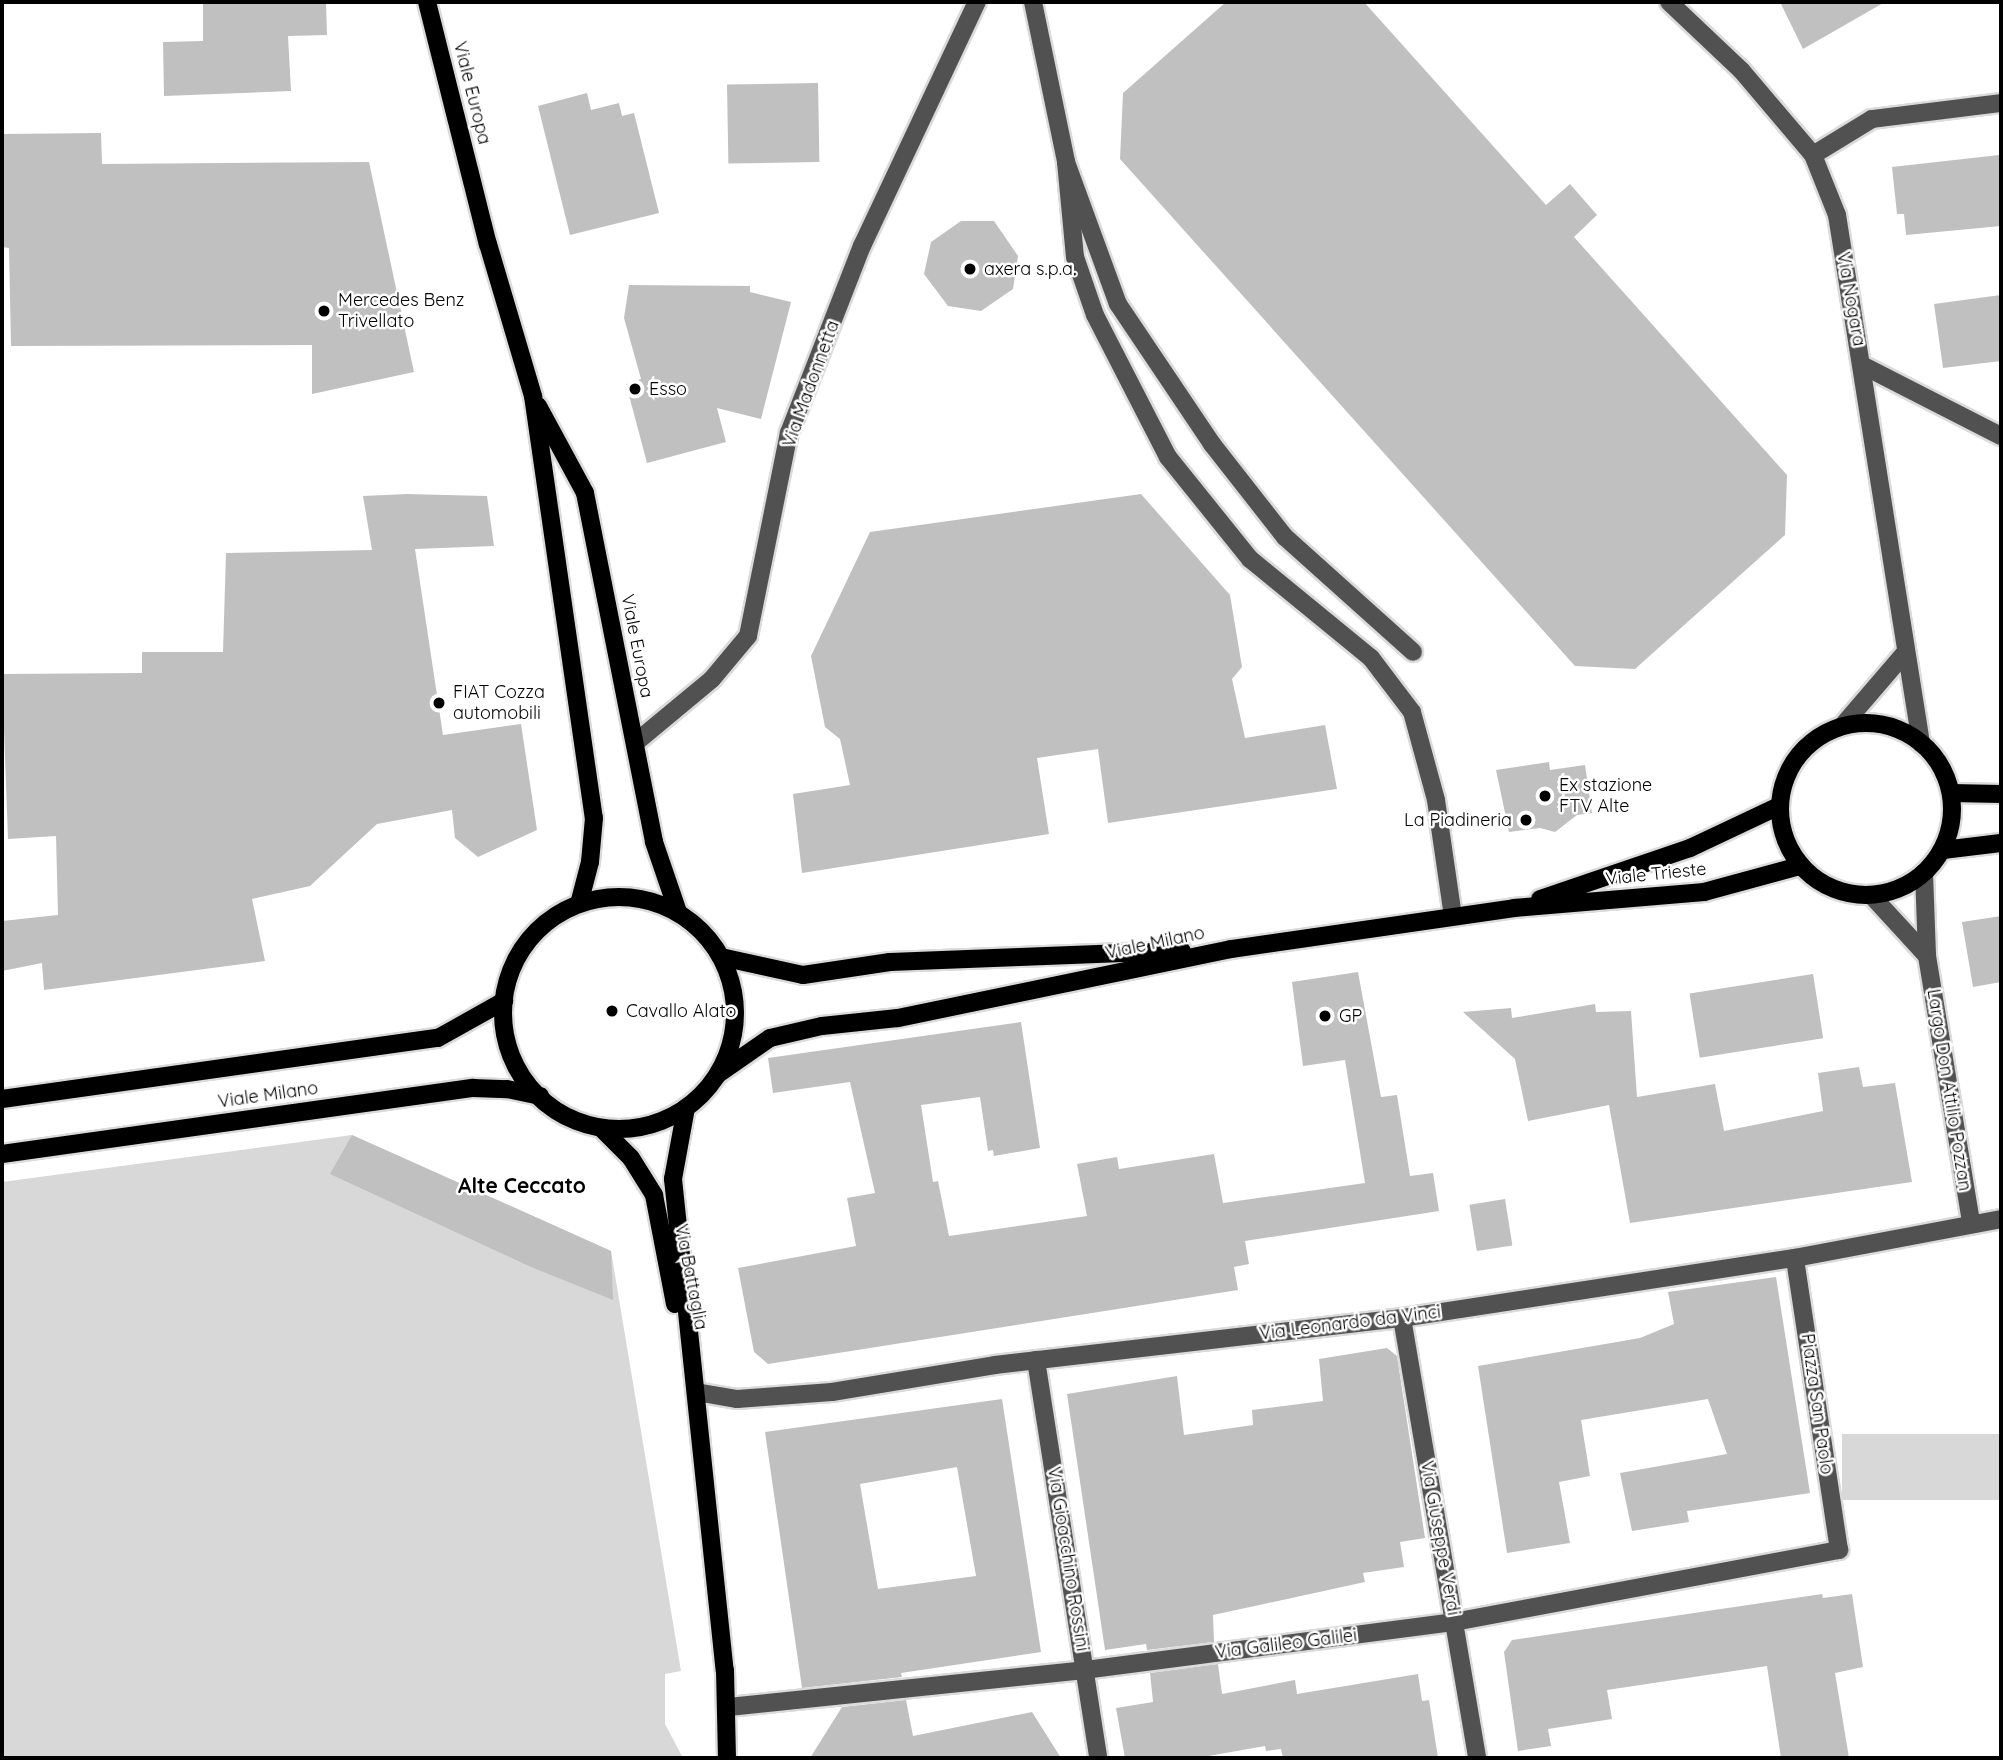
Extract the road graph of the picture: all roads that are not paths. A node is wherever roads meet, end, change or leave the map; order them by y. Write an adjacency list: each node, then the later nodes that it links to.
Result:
1 (427, 2): 9 (main road, Viale Europa)
2 (976, 2): 14 (street, Via Madonnetta)
3 (1034, 2): 7 (street)
4 (1669, 2): 6 (street, Via Nogara)
5 (2001, 103): 6 (street)
6 (1813, 156): 8 (street, Via Nogara)
7 (1066, 162): 11 (street); 27 (street)
8 (1864, 366): 10 (street); 12 (street, Via Nogara)
9 (533, 397): 14 (main road, Viale Europa); 24 (main road, Viale Europa)
10 (2001, 436)
11 (1413, 652)
12 (1904, 654): 13 (street); 15 (street, Via Nogara)
13 (1843, 725): 15 (main road); 18 (main road)
14 (635, 743): 26 (main road, Viale Europa)
15 (1921, 743): 16 (main road)
16 (1951, 793): 17 (main road); 20 (main road)
17 (2001, 794)
18 (1779, 806): 21 (main road); 25 (main road, Viale Trieste)
19 (2001, 843): 20 (main road)
20 (1942, 850): 22 (main road)
21 (1800, 866): 23 (main road); 25 (main road, Viale Trieste)
22 (1924, 873): 23 (main road); 29 (street, Largo Don Attilio Pozzan)
23 (1871, 895): 29 (street)
24 (579, 904): 26 (main road, Viale Milano); 31 (main road, Viale Milano)
25 (1514, 908): 27 (main road, Viale Trieste)
26 (678, 912): 30 (main road, Viale Milano)
27 (1453, 916): 28 (main road, Viale Trieste)
28 (1231, 949): 30 (main road, Viale Milano); 32 (main road, Viale Milano)
29 (1927, 956): 39 (street, Largo Don Attilio Pozzan)
30 (721, 957): 32 (main road, Viale Milano)
31 (504, 1000): 33 (main road, Viale Milano); 34 (main road, Viale Milano)
32 (718, 1074): 35 (main road, Viale Milano)
33 (540, 1097): 36 (main road, Viale Milano); 37 (main road, Viale Milano)
34 (2, 1099)
35 (687, 1108): 36 (main road, Viale Milano); 43 (main road, Via Battaglia)
36 (601, 1128): 44 (main road, Via Battaglia)
37 (2, 1154)
38 (2001, 1219): 39 (street, Via Leonardo da Vinci)
39 (1971, 1223): 40 (street, Via Leonardo da Vinci)
40 (1795, 1258): 41 (street, Via Leonardo da Vinci); 45 (street, Piazza San Paolo)
41 (1402, 1318): 42 (street, Via Leonardo da Vinci); 46 (street, Via Giuseppe Verdi)
42 (1036, 1360): 43 (street, Via Leonardo da Vinci); 47 (street, Via Gioacchino Rossini)
43 (696, 1392): 44 (main road, Via Battaglia)
44 (702, 1452): 48 (main road, Via Battaglia)
45 (1839, 1550): 46 (street, Via Galileo Galilei)
46 (1454, 1622): 47 (street, Via Galileo Galilei); 51 (street, Via Giuseppe Verdi)
47 (1085, 1670): 48 (street, Via Galileo Galilei); 50 (street, Via Gioacchino Rossini)
48 (728, 1707): 49 (main road, Via Battaglia)
49 (727, 1758)
50 (1098, 1758)
51 (1477, 1758)

